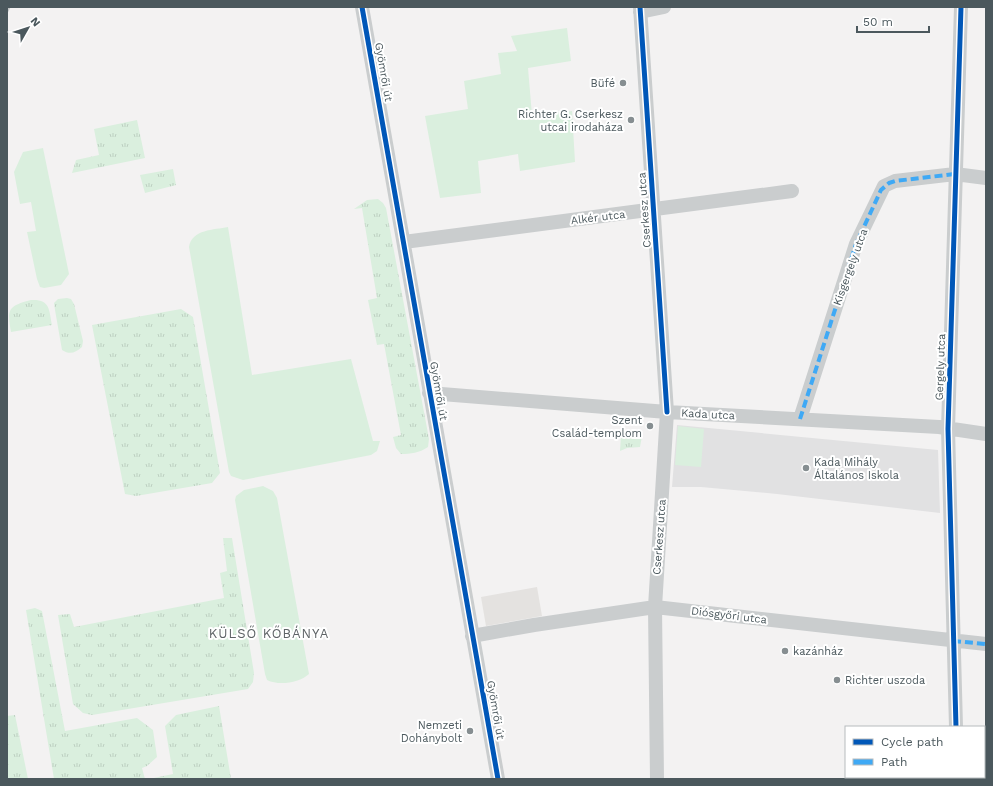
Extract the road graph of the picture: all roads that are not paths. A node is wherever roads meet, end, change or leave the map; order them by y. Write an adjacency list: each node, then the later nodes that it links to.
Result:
1 (362, 7): 9 (street, Gyömrői út)
2 (664, 7): 4 (street)
3 (961, 7): 5 (street, Gergely utca)
4 (640, 9): 8 (street, Cserkesz utca)
5 (955, 174): 6 (street); 12 (street, Kisgergely utca); 13 (street, Gergely utca)
6 (986, 178)
7 (792, 191): 8 (street, Alkér utca)
8 (654, 210): 9 (street, Alkér utca); 11 (street, Cserkesz utca)
9 (404, 242): 10 (street, Gyömrői út)
10 (429, 393): 11 (street, Kada utca); 16 (street, Gyömrői út)
11 (667, 412): 12 (street, Kada utca); 15 (street, Cserkesz utca)
12 (800, 419): 13 (street, Kada utca)
13 (948, 429): 14 (street, Kada utca); 17 (street, Gergely utca)
14 (986, 434)
15 (655, 607): 16 (street, Diósgyőri utca); 17 (street, Diósgyőri utca); 21 (street, Cserkesz utca)
16 (472, 636): 20 (street, Gyömrői út)
17 (953, 641): 18 (street, Diósgyőri utca); 19 (street, Gergely utca)
18 (986, 644)
19 (956, 726)
20 (498, 779)
21 (657, 779)

